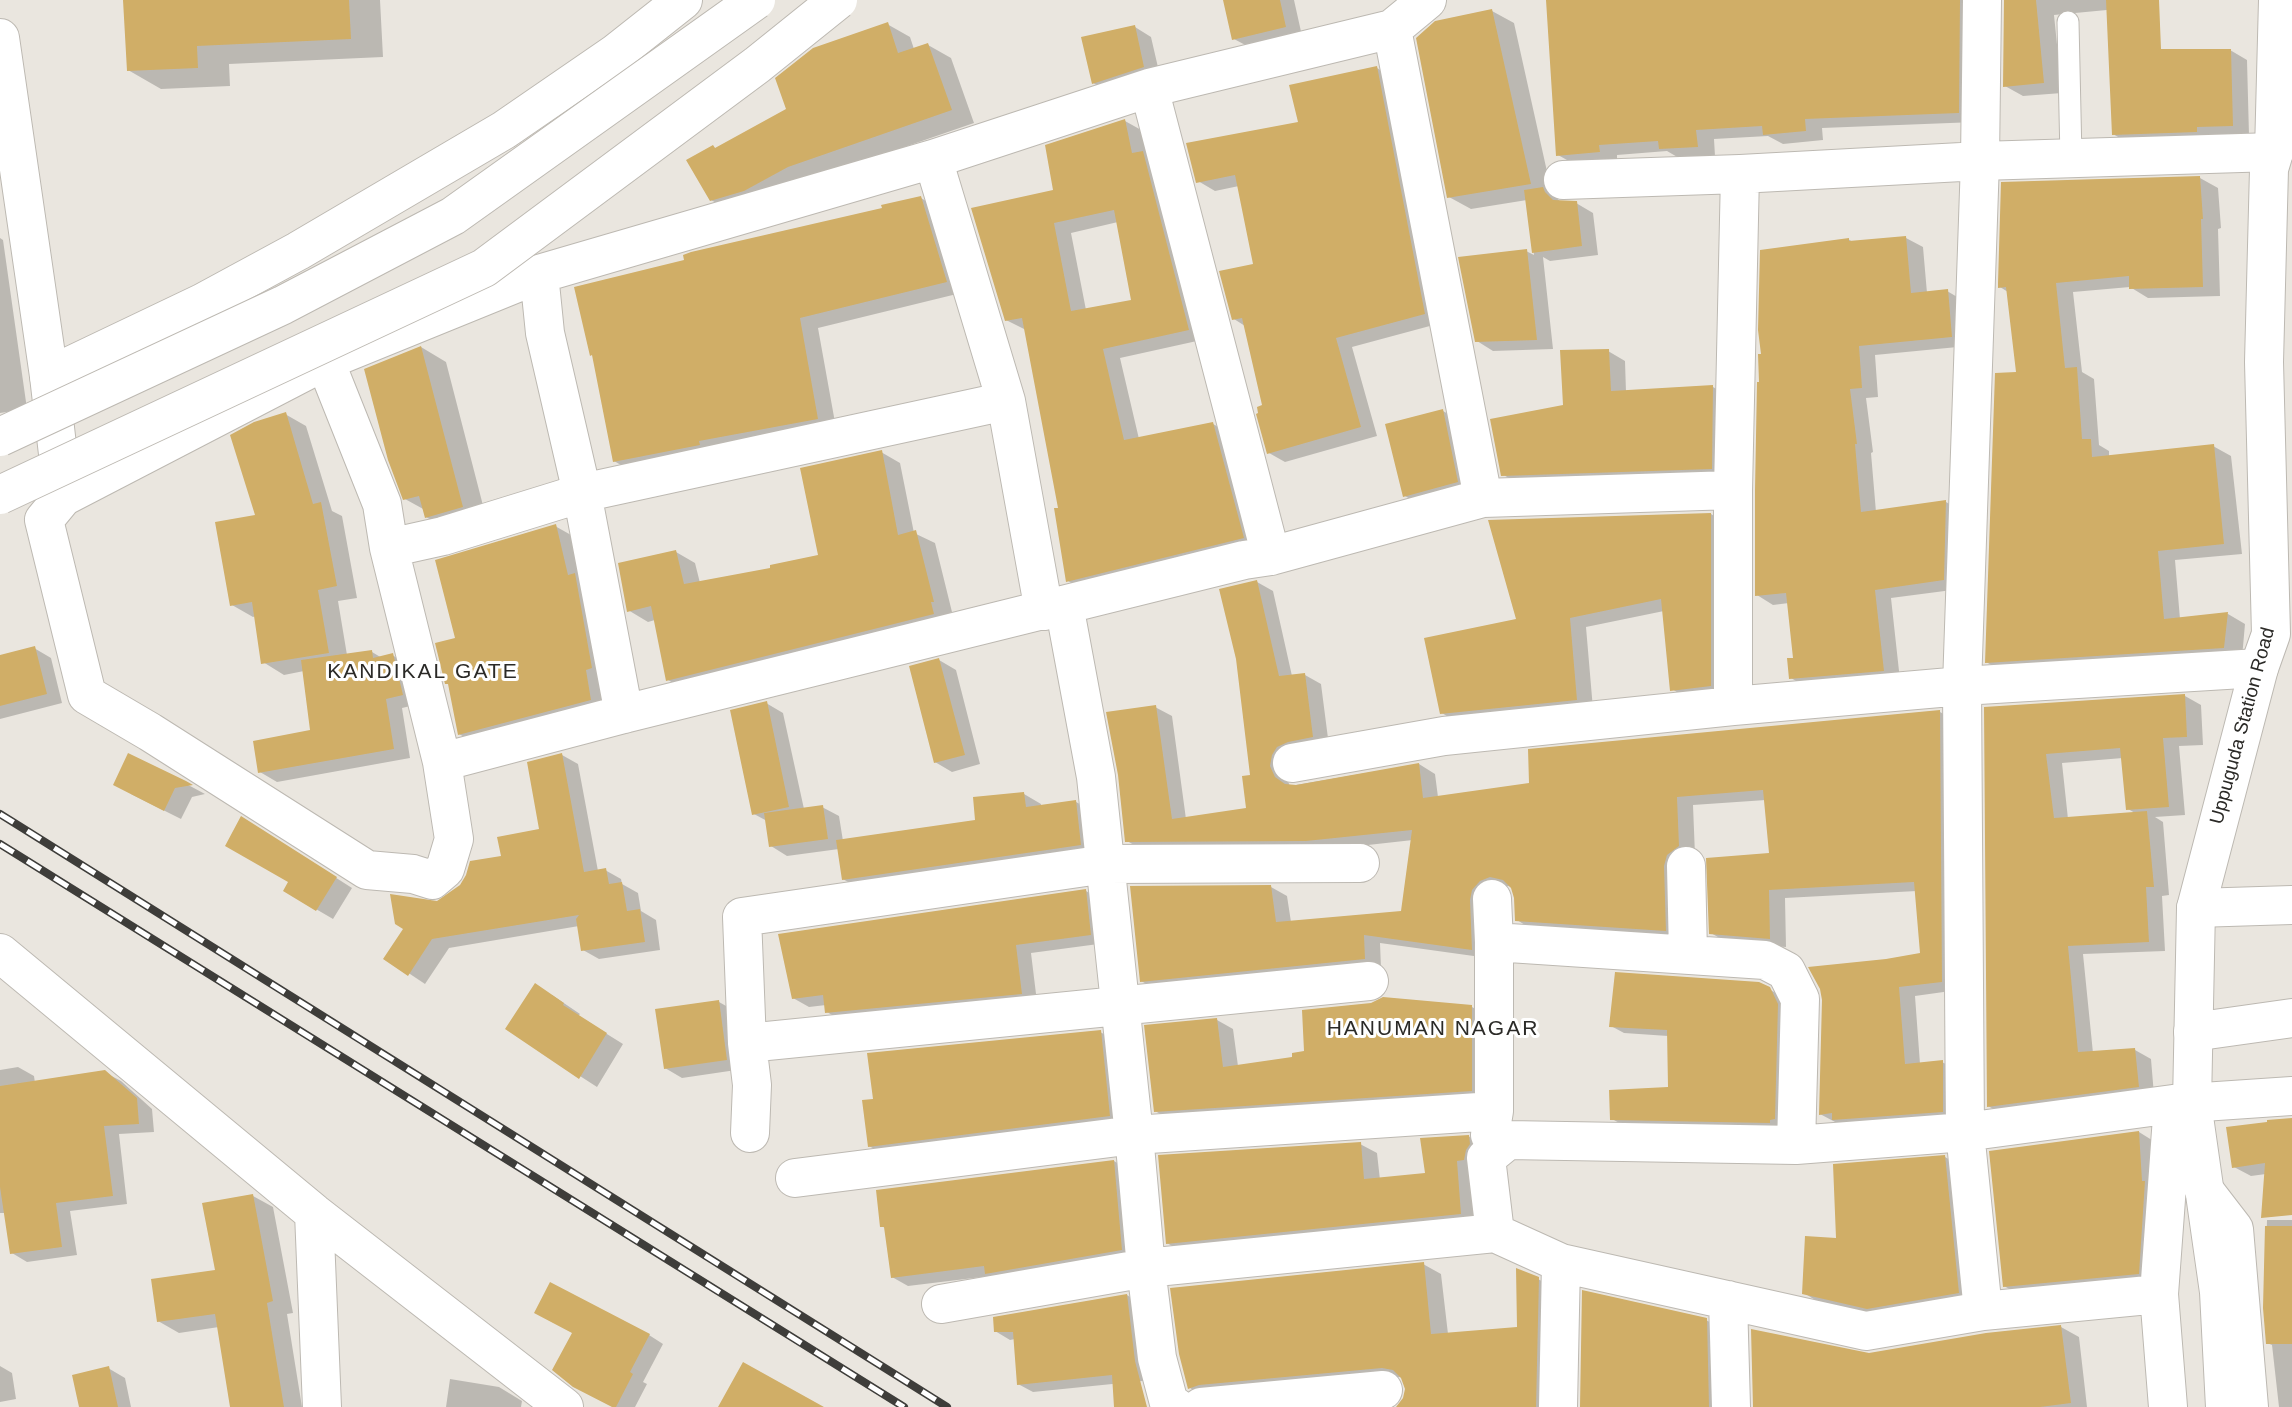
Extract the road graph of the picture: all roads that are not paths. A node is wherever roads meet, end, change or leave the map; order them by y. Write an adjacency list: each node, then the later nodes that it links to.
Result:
1 (683, 0): 20 (street)
2 (756, 0): 22 (street, bridge)
3 (838, 0): 25 (street, bridge)
4 (1427, 0): 8 (street)
5 (1982, 0): 14 (street)
6 (2278, 0): 10 (street, Uppuguda Station Road)
7 (2068, 22): 12 (lane)
8 (1392, 29): 11 (street); 27 (street)
9 (0, 38): 20 (street)
10 (2284, 69): 15 (street, Uppuguda Station Road)
11 (1149, 88): 13 (street); 29 (street)
12 (2071, 158): 14 (street); 15 (street)
13 (933, 159): 18 (street); 21 (street)
14 (1980, 161): 16 (street); 33 (street)
15 (2278, 164): 30 (street, Uppuguda Station Road)
16 (1740, 174): 17 (street); 23 (street)
17 (1563, 180)
18 (539, 274): 19 (street); 24 (street)
19 (325, 361): 26 (street); 28 (street)
20 (49, 376): 26 (street)
21 (1006, 401): 24 (street); 31 (street)
22 (0, 437)
23 (1733, 490): 27 (street); 34 (street)
24 (582, 493): 28 (street); 35 (street)
25 (0, 495)
26 (63, 497): 36 (street)
27 (1483, 498): 29 (street)
28 (389, 548): 36 (street)
29 (1270, 556): 31 (street)
30 (2282, 594): 32 (street, Uppuguda Station Road)
31 (1054, 608): 35 (street); 38 (street)
32 (2259, 668): 33 (street); 43 (street, Uppuguda Station Road)
33 (1962, 686): 34 (street); 55 (street)
34 (1733, 706): 37 (street)
35 (624, 714): 36 (street)
36 (442, 762)
37 (1292, 763)
38 (1107, 863): 39 (street); 48 (street); 51 (street)
39 (1360, 863)
40 (1686, 866): 46 (street)
41 (1492, 899): 44 (street)
42 (2292, 905): 43 (street)
43 (2196, 908): 50 (street, Uppuguda Station Road)
44 (1494, 942): 46 (street); 54 (street)
45 (0, 953): 62 (street)
46 (1688, 953): 58 (street)
47 (1369, 981): 48 (street)
48 (1121, 1006): 51 (street); 57 (street)
49 (2292, 1018): 50 (street)
50 (2193, 1032): 53 (street, Uppuguda Station Road)
51 (747, 1043): 56 (street)
52 (2292, 1096): 53 (street)
53 (2182, 1104): 55 (street); 61 (street, Uppuguda Station Road); 66 (street)
54 (1494, 1111): 57 (street); 59 (street)
55 (1965, 1132): 58 (street); 69 (street)
56 (750, 1133)
57 (1134, 1135): 60 (street); 65 (street)
58 (1796, 1145): 59 (street)
59 (1486, 1158): 63 (street)
60 (795, 1178)
61 (2204, 1190): 78 (street, Uppuguda Station Road); 79 (street)
62 (314, 1213): 71 (street); 72 (street)
63 (1495, 1233): 64 (street); 65 (street)
64 (1561, 1263): 67 (street); 75 (street)
65 (1146, 1268): 68 (street); 73 (street)
66 (2159, 1294): 69 (street); 77 (street)
67 (1728, 1300): 69 (street); 76 (street)
68 (941, 1304)
69 (1983, 1311)
70 (1382, 1390): 74 (street)
71 (322, 1407)
72 (564, 1407)
73 (1176, 1407)
74 (1201, 1407)
75 (1558, 1407)
76 (1731, 1407)
77 (2168, 1407)
78 (2225, 1407)
79 (2249, 1407)

